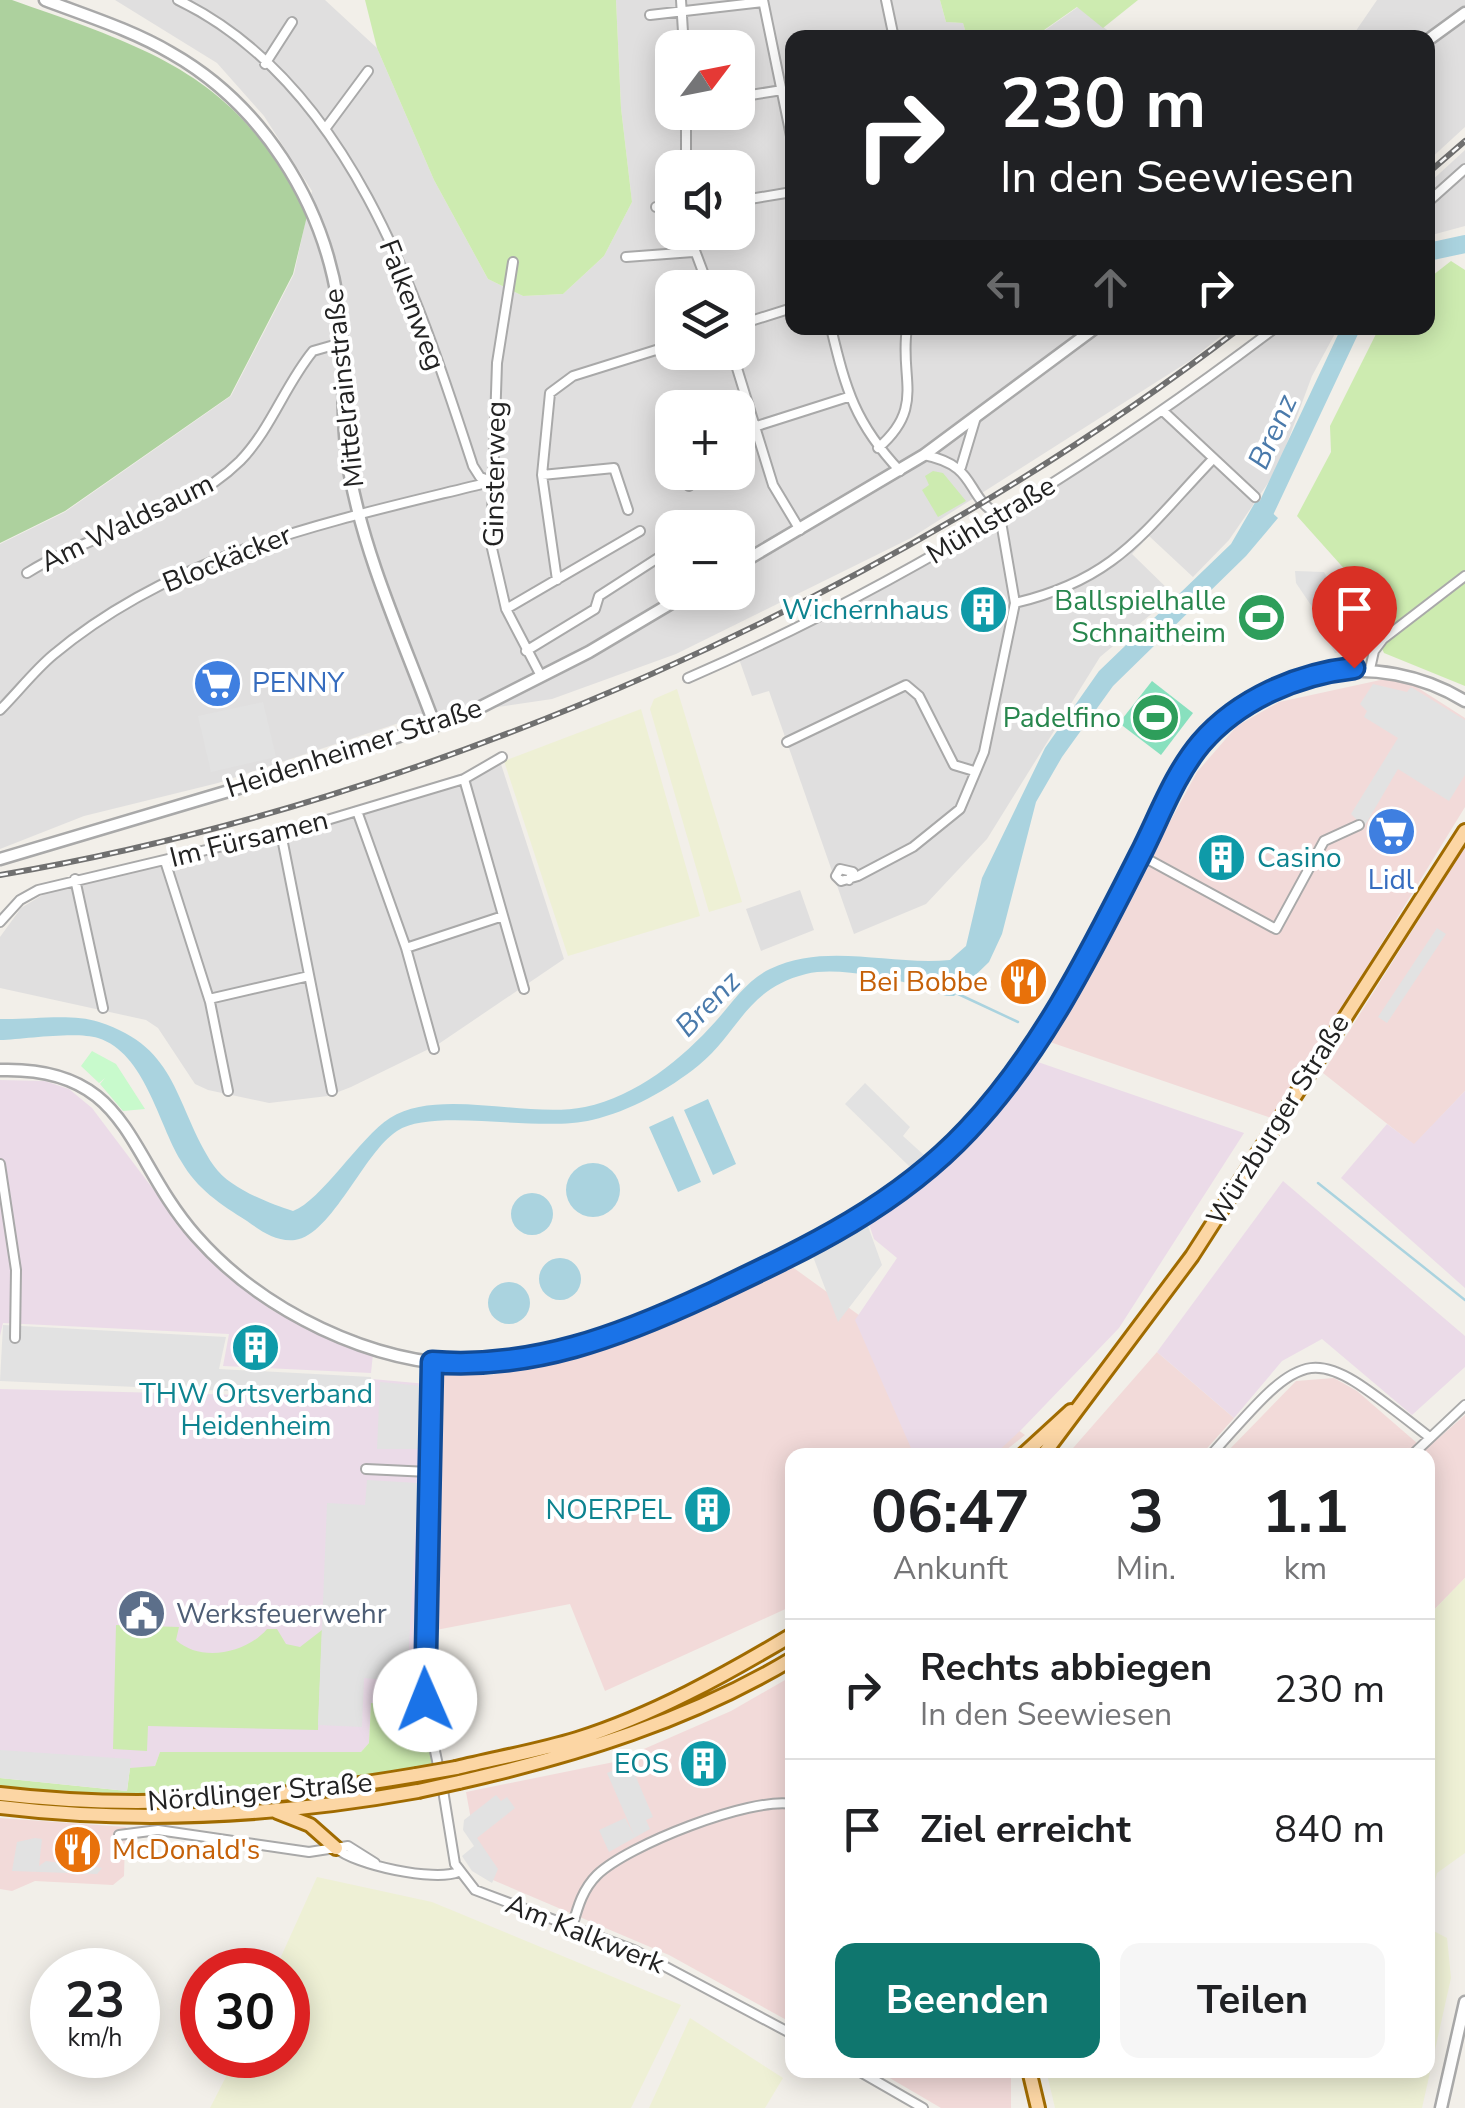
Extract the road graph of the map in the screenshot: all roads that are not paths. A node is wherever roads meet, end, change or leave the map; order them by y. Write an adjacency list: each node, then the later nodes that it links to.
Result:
1 (45, 0): 35 (street, Mittelrainstraße)
2 (178, 0): 7 (street, Falkenweg)
3 (212, 0): 7 (street)
4 (681, 0): 8 (street)
5 (886, 0): 13 (street)
6 (763, 1): 8 (street); 17 (street)
7 (203, 12): 15 (street, Falkenweg)
8 (682, 12): 10 (street); 12 (street)
9 (1465, 12): 14 (street)
10 (650, 15)
11 (292, 22): 15 (street)
12 (683, 30)
13 (892, 30)
14 (1435, 35)
15 (266, 64): 20 (street, Falkenweg)
16 (368, 71): 20 (street)
17 (782, 90): 18 (street); 19 (street)
18 (755, 94)
19 (785, 106)
20 (325, 129): 48 (street, Falkenweg)
21 (1465, 169): 23 (street)
22 (785, 193): 24 (street)
23 (1435, 196)
24 (755, 199)
25 (693, 252): 26 (street); 28 (street)
26 (626, 257)
27 (513, 262): 48 (street, Ginsterweg)
28 (704, 270)
29 (785, 310): 30 (street)
30 (755, 320)
31 (834, 335): 37 (street)
32 (908, 335): 42 (street)
33 (1086, 335): 39 (street)
34 (1265, 335): 38 (street, Mühlstraße)
35 (341, 342): 51 (street, Mittelrainstraße); 57 (street, Am Waldsaum)
36 (655, 350): 47 (street)
37 (848, 397): 40 (street); 42 (street)
38 (1163, 410): 44 (street); 52 (street, Mühlstraße)
39 (976, 417): 43 (street); 45 (street)
40 (755, 426)
41 (755, 429): 54 (street)
42 (878, 448): 46 (street)
43 (924, 455): 45 (street); 46 (street)
44 (1212, 458): 49 (street); 60 (street)
45 (960, 467): 52 (street)
46 (900, 471): 54 (street)
47 (542, 475): 50 (street); 59 (street)
48 (491, 481): 51 (street, Blockäcker); 61 (street, Ginsterweg)
49 (1255, 496)
50 (628, 510)
51 (359, 511): 68 (street, Blockäcker); 69 (street, Mittelrainstraße)
52 (1000, 516): 60 (street); 66 (street, Mühlstraße)
53 (640, 530): 59 (street)
54 (800, 530): 55 (street)
55 (755, 555)
56 (655, 560): 63 (street)
57 (27, 573)
58 (1465, 576): 64 (street)
59 (557, 580): 61 (street)
60 (1014, 603): 72 (street)
61 (506, 609): 63 (street, Ginsterweg)
62 (658, 610): 65 (street, Heidenheimer Straße)
63 (526, 651): 65 (street, Ginsterweg)
64 (1370, 669): 67 (street); 78 (street)
65 (541, 676): 69 (street, Heidenheimer Straße)
66 (688, 678)
67 (1465, 701)
68 (0, 710)
69 (435, 726): 79 (street, Heidenheimer Straße)
70 (788, 742): 72 (street)
71 (502, 757): 73 (street, Im Fürsamen)
72 (974, 770): 82 (street)
73 (464, 779): 74 (street, Im Fürsamen); 83 (street)
74 (356, 811): 77 (street, Im Fürsamen); 85 (street)
75 (1359, 825): 78 (street)
76 (1465, 830): 97 (main road, Würzburger Straße)
77 (281, 833): 80 (street, Im Fürsamen); 86 (street)
78 (1140, 855): 96 (street)
79 (0, 859)
80 (165, 861): 81 (street, Im Fürsamen); 88 (street)
81 (75, 878): 84 (street, Im Fürsamen); 89 (street)
82 (848, 880)
83 (503, 916): 85 (street); 87 (street)
84 (1, 917)
85 (406, 948): 90 (street)
86 (309, 976): 88 (street); 92 (street)
87 (524, 988)
88 (209, 999): 93 (street)
89 (103, 1008)
90 (434, 1049)
91 (0, 1070): 96 (street)
92 (332, 1091)
93 (228, 1092)
94 (0, 1164): 95 (street)
95 (15, 1338)
96 (432, 1362): 105 (street)
97 (1081, 1403): 100 (main road, Würzburger Straße); 101 (main road, Würzburger Straße)
98 (1465, 1405): 99 (street)
99 (1428, 1436): 102 (street); 103 (street)
100 (1031, 1448)
101 (1048, 1448)
102 (1218, 1448)
103 (1418, 1448)
104 (366, 1470): 105 (street)
105 (429, 1472): 115 (street)
106 (785, 1638): 108 (main road, Nördlinger Straße)
107 (785, 1663): 108 (main road, Nördlinger Straße)
108 (458, 1775): 109 (main road, Nördlinger Straße, bridge); 112 (main road, Nördlinger Straße, bridge)
109 (0, 1794)
110 (785, 1804): 116 (street)
111 (0, 1807): 112 (main road, Nördlinger Straße)
112 (275, 1811): 114 (main road)
113 (120, 1835): 114 (street)
114 (336, 1848): 115 (street)
115 (458, 1872): 116 (street, Am Kalkwerk)
116 (573, 1924): 118 (street, Am Kalkwerk)
117 (1465, 2002): 123 (street)
118 (785, 2030)
119 (880, 2078): 121 (street)
120 (1031, 2078): 122 (main road)
121 (923, 2108)
122 (1038, 2108)
123 (1440, 2108)

